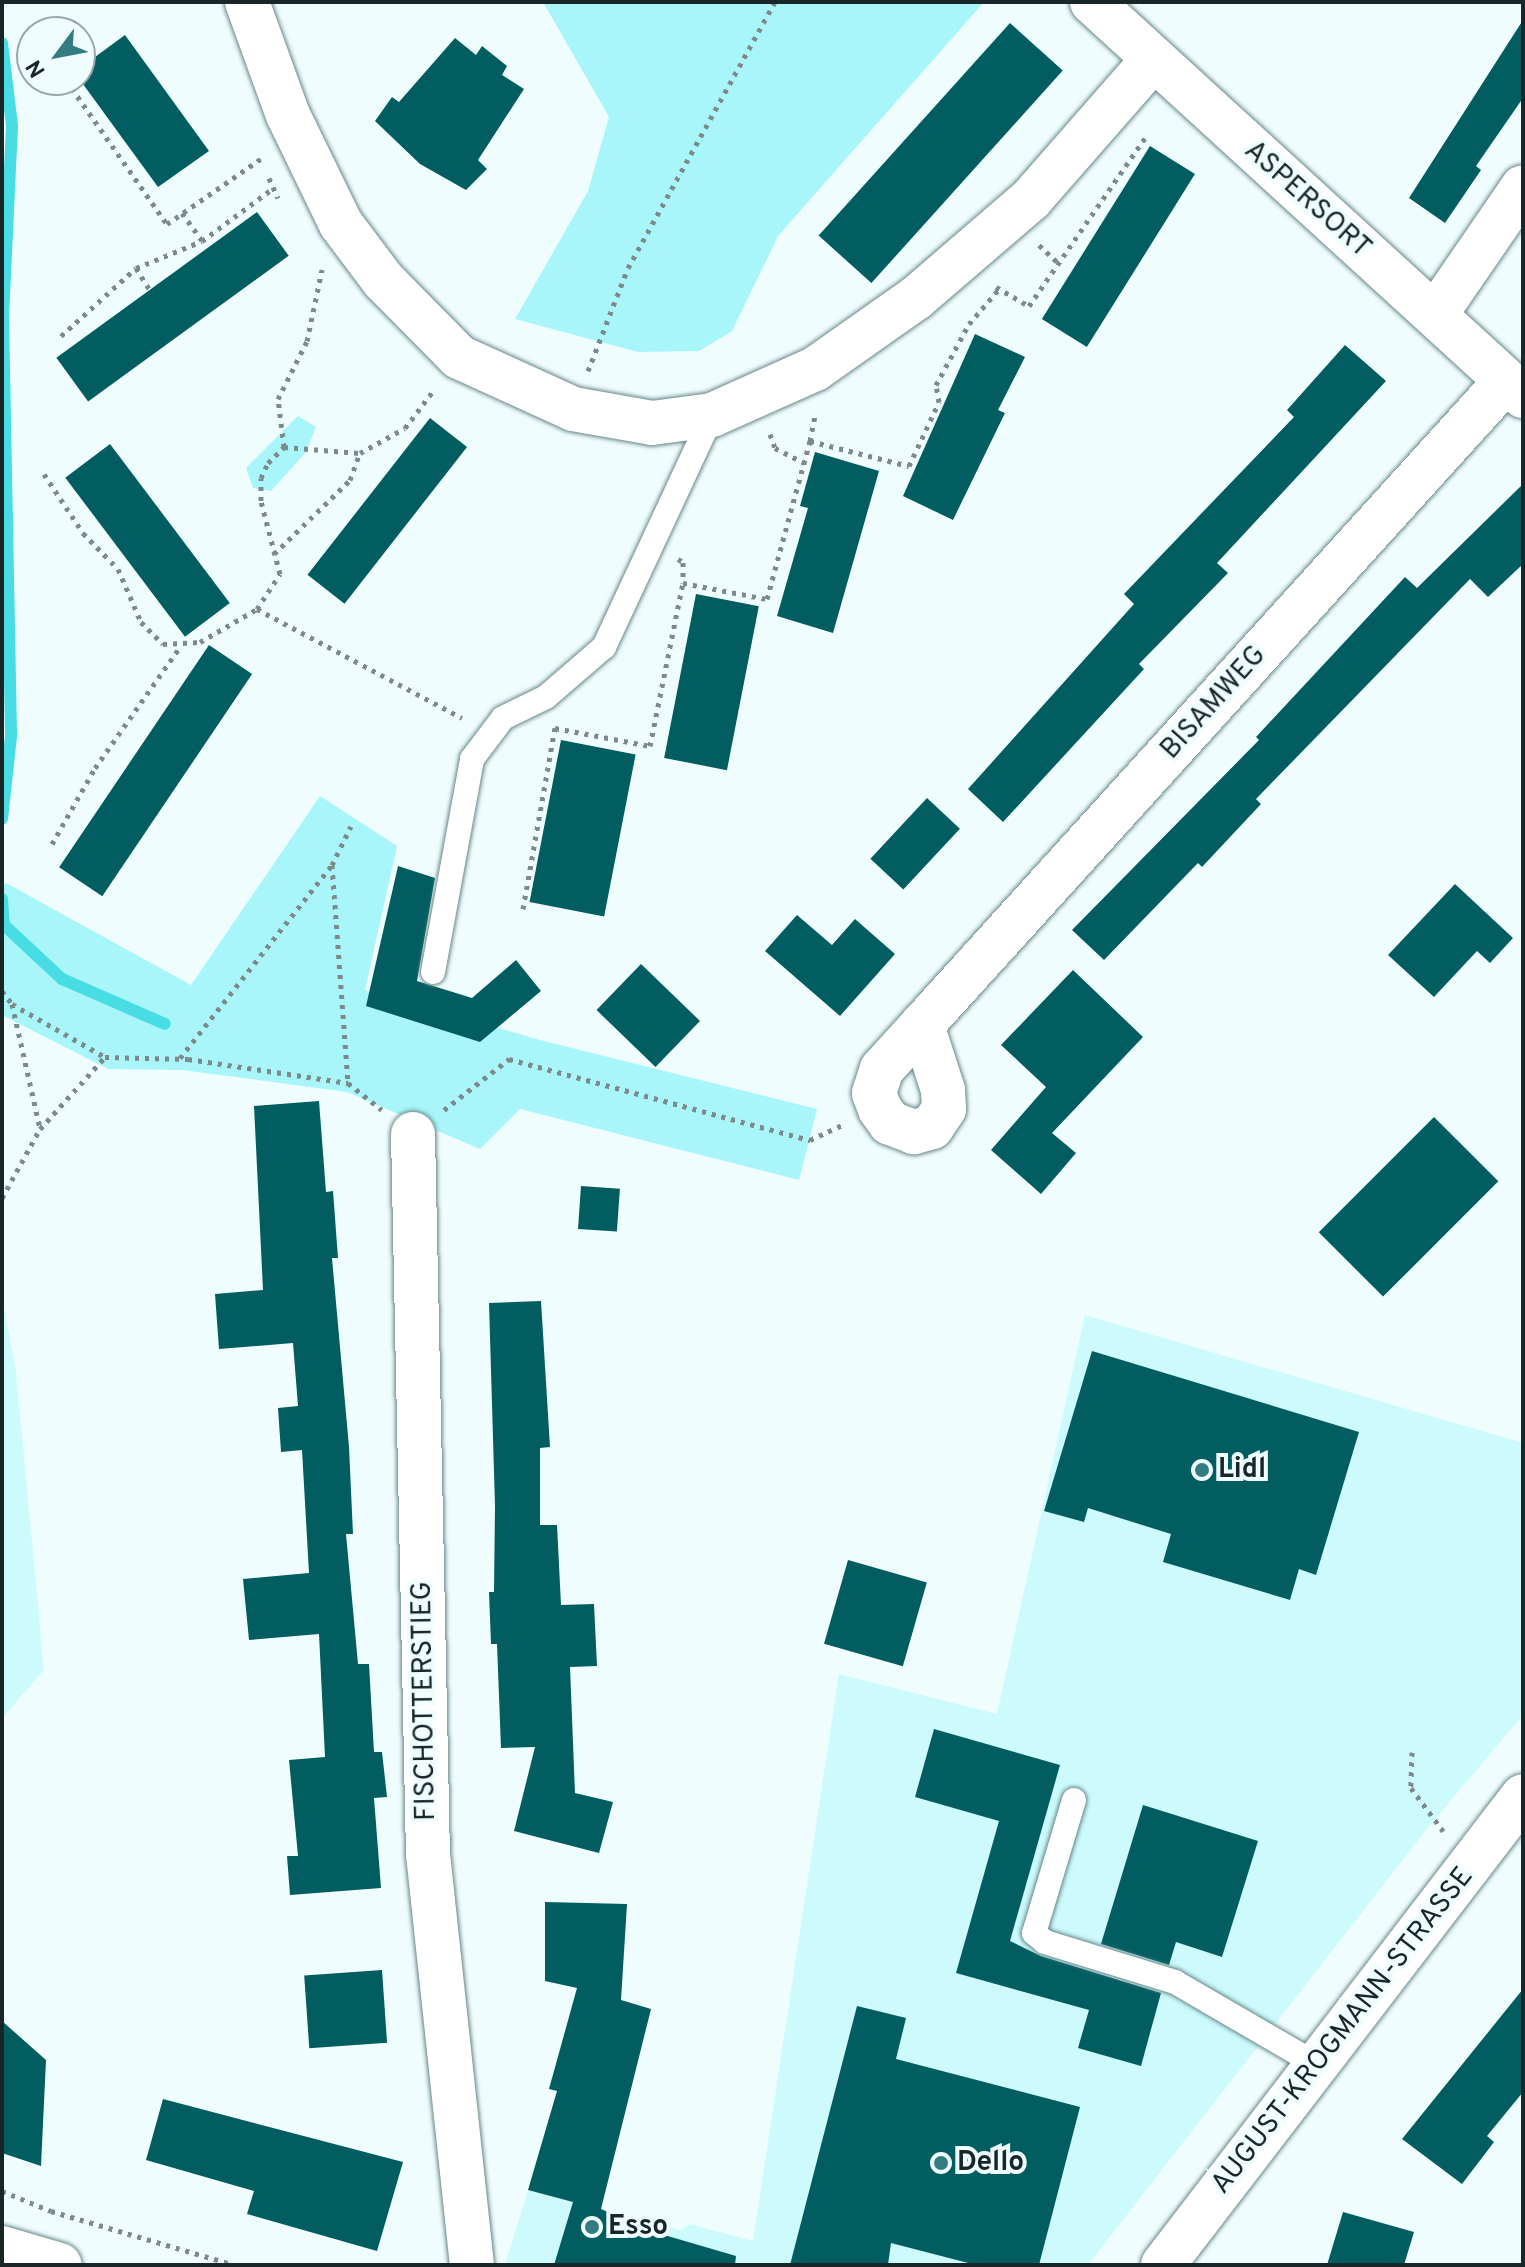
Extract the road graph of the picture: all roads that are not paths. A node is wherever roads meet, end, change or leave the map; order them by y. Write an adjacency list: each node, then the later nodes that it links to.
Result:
1 (247, 2): 7 (street)
2 (1092, 2): 3 (street, ASPERSORT)
3 (1152, 61): 5 (street, ASPERSORT); 7 (street)
4 (1523, 187): 5 (street)
5 (1435, 315): 6 (street, ASPERSORT)
6 (1514, 389): 9 (street, BISAMWEG)
7 (712, 415): 8 (lane)
8 (433, 972)
9 (922, 1025): 9 (street, BISAMWEG)
10 (413, 1134): 16 (street, FISCHOTTERSTIEG)
11 (1523, 1796): 13 (street, AUGUST-KROGMANN-STRASSE)
12 (1074, 1800): 13 (lane)
13 (1316, 2064): 17 (street, AUGUST-KROGMANN-STRASSE)
14 (2, 2248): 15 (street)
15 (60, 2265)
16 (472, 2265)
17 (1163, 2265)

